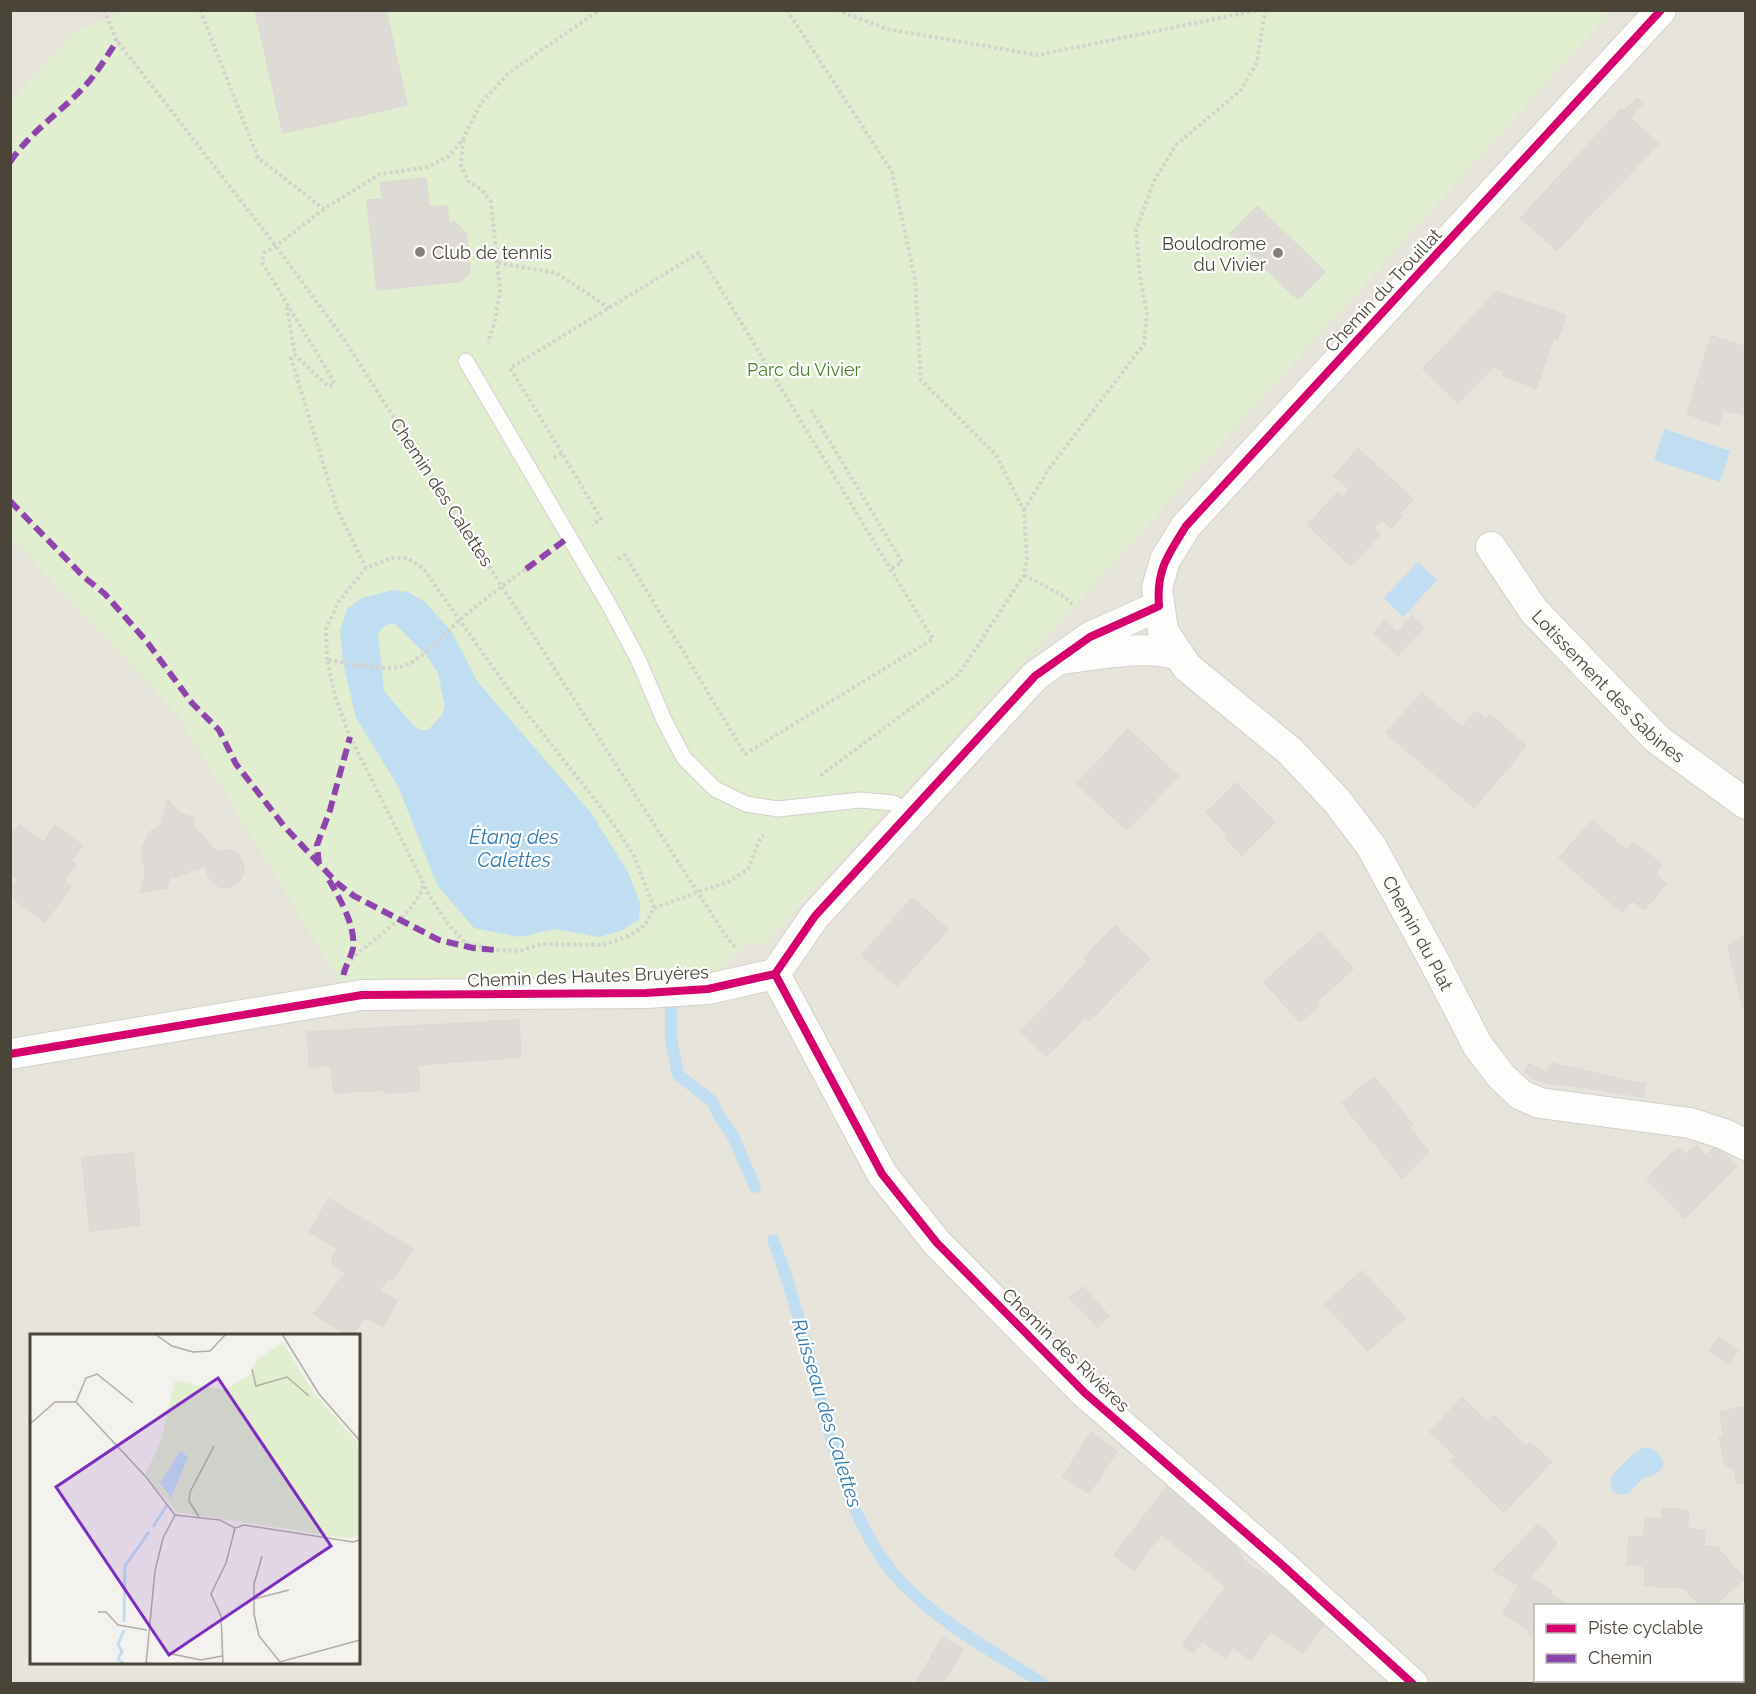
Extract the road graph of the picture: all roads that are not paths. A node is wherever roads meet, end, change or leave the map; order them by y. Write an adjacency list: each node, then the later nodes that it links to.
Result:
1 (1661, 10): 4 (street, Chemin du Trouillat)
2 (466, 361): 8 (lane)
3 (1491, 547): 7 (street, Lotissement des Sabines)
4 (1159, 606): 5 (street, Chemin du Plat); 6 (street)
5 (1178, 655): 6 (street); 11 (street, Chemin du Plat)
6 (1061, 659): 8 (street)
7 (1746, 804)
8 (909, 814): 9 (street)
9 (775, 974): 10 (street, Chemin des Hautes Bruyères); 12 (street, Chemin des Rivières)
10 (10, 1054)
11 (1746, 1145)
12 (1413, 1683)

